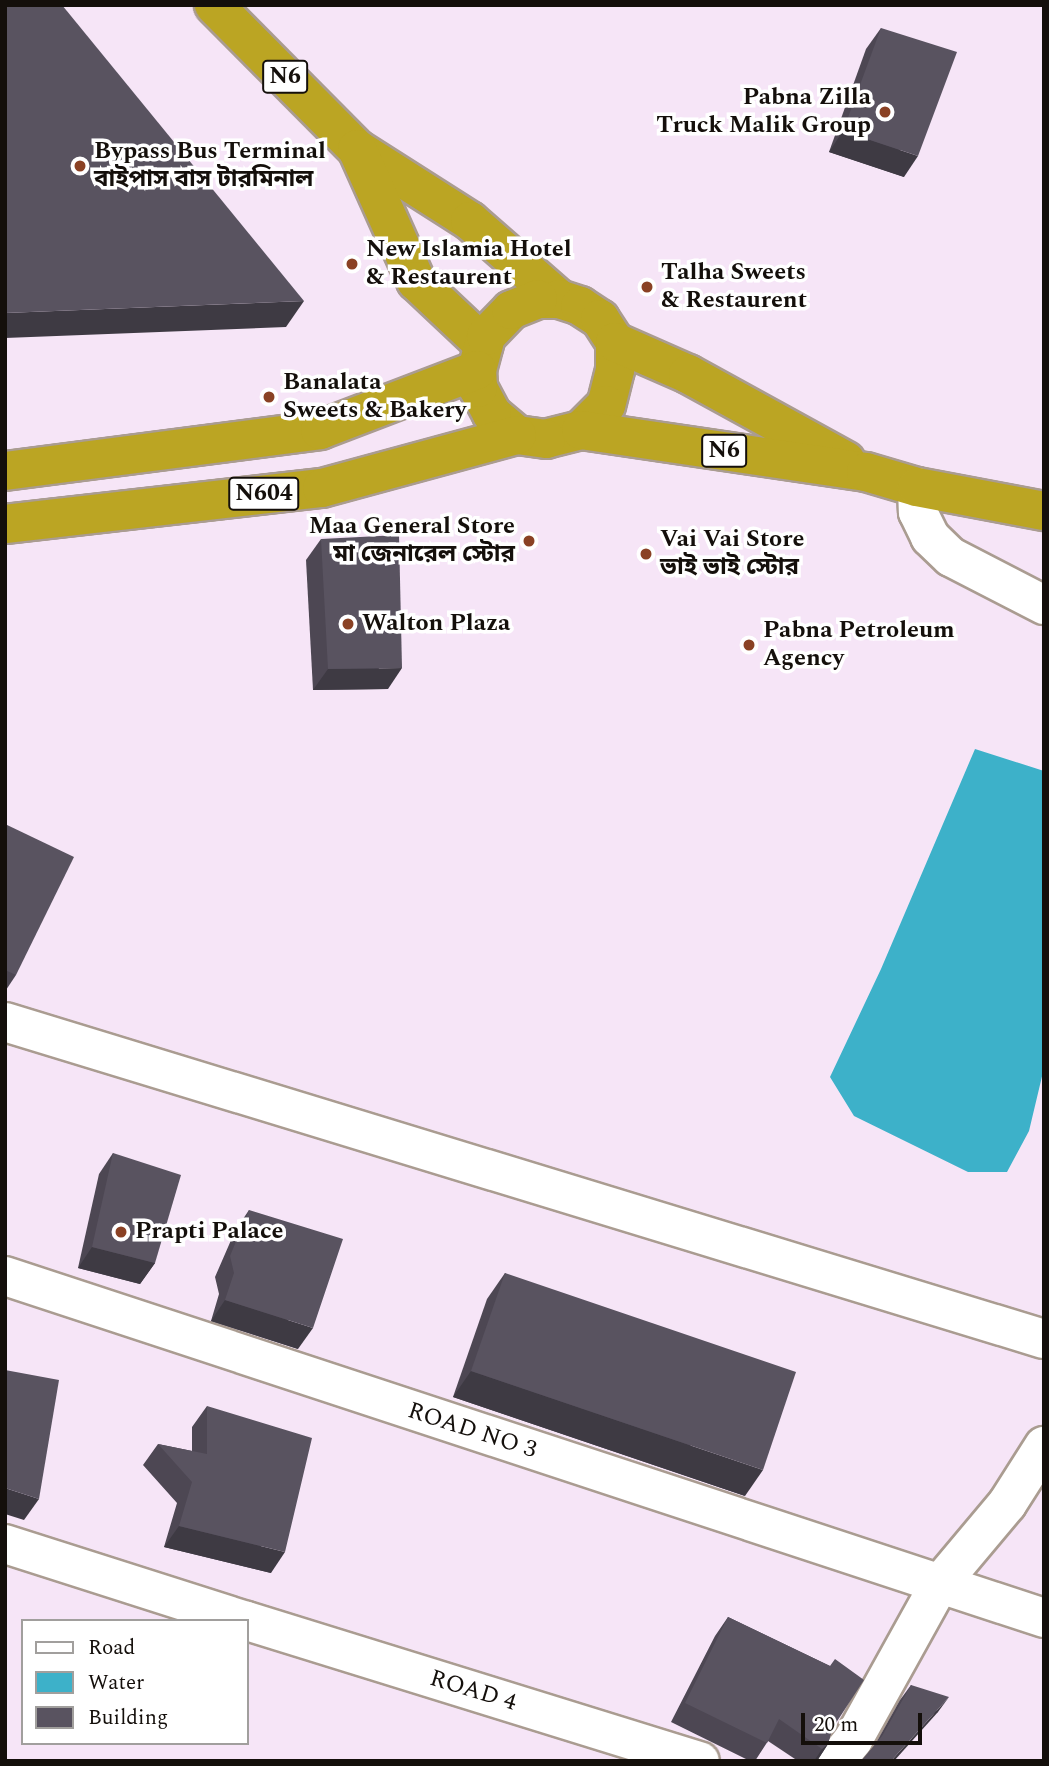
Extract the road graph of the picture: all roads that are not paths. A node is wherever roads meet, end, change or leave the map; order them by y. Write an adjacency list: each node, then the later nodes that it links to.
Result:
1 (214, 5): 2 (highway, N6)
2 (357, 149): 3 (highway); 5 (highway)
3 (559, 299): 4 (highway); 5 (highway)
4 (615, 342): 6 (highway, N604); 10 (highway)
5 (480, 357): 7 (highway, N604); 8 (highway)
6 (581, 429): 8 (highway, N604); 10 (highway, N6)
7 (320, 430): 9 (highway, N604); 12 (highway)
8 (517, 435): 12 (highway, N604)
9 (5, 471)
10 (866, 472): 11 (highway, N6)
11 (917, 486): 13 (highway, N6); 15 (street)
12 (322, 488): 14 (highway, N604)
13 (1044, 511)
14 (5, 524)
15 (1044, 605)
16 (5, 1022): 18 (street)
17 (5, 1276): 21 (street, ROAD NO 3)
18 (1044, 1339)
19 (1044, 1446): 21 (street)
20 (5, 1544): 23 (street, ROAD 4)
21 (939, 1586): 22 (street, ROAD NO 3); 26 (street)
22 (1044, 1618)
23 (240, 1619)
24 (248, 1622): 25 (street, ROAD 4)
25 (700, 1761)
26 (836, 1761)

